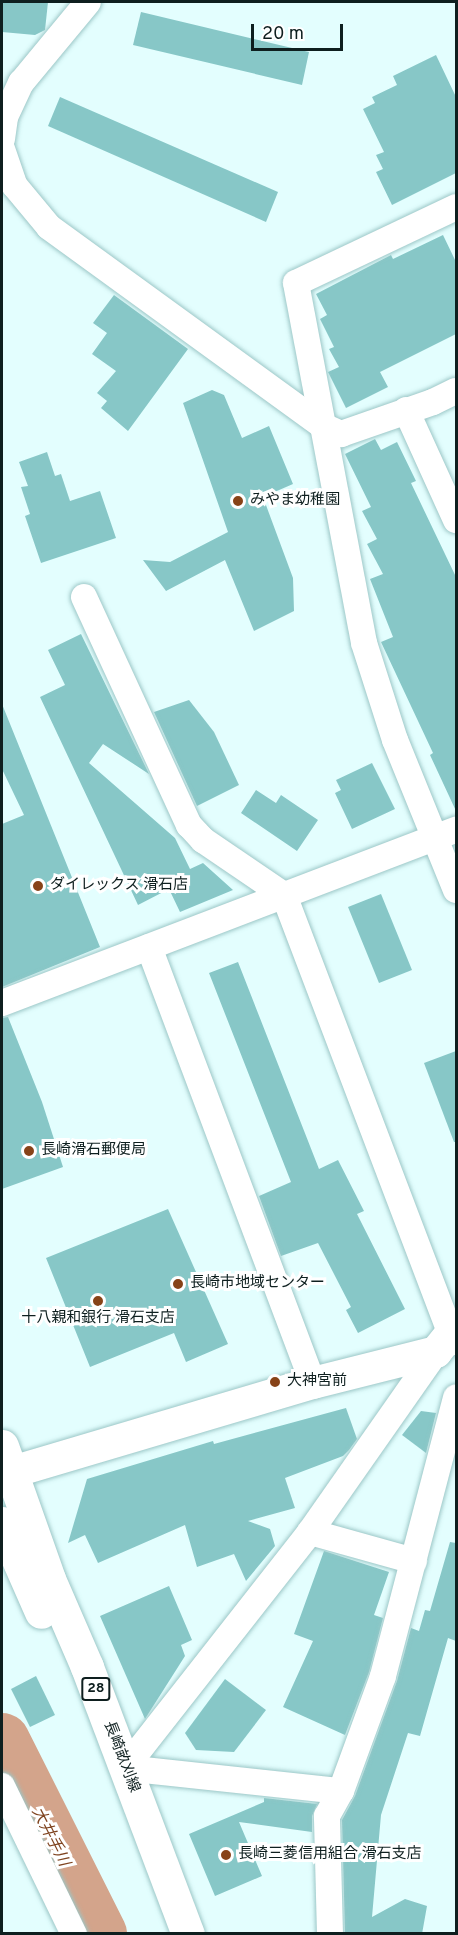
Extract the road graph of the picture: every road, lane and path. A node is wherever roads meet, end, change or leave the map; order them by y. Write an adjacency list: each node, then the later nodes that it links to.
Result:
1 (88, 2): 2 (street)
2 (2, 139)
3 (2, 149): 7 (street)
4 (456, 207): 7 (street)
5 (456, 391): 6 (street)
6 (406, 410): 7 (street); 8 (street)
7 (323, 426): 10 (street)
8 (456, 520)
9 (84, 597): 12 (street)
10 (446, 834): 11 (street); 12 (street)
11 (456, 890)
12 (284, 895): 13 (street); 15 (street)
13 (149, 947): 14 (street); 16 (street)
14 (2, 1003)
15 (450, 1339): 16 (street); 20 (street)
16 (313, 1383): 18 (street)
17 (456, 1396): 21 (street)
18 (5, 1464): 22 (main road, 長崎畝刈線 / 28)
19 (2, 1523): 26 (main road, 長崎畝刈線 / 28)
20 (310, 1532): 21 (street); 22 (street)
21 (414, 1562): 24 (street)
22 (125, 1768): 24 (street); 27 (main road, 長崎畝刈線 / 28)
23 (2, 1789): 25 (street)
24 (341, 1791): 28 (street)
25 (74, 1934)
26 (165, 1934)
27 (188, 1934)
28 (330, 1934)

